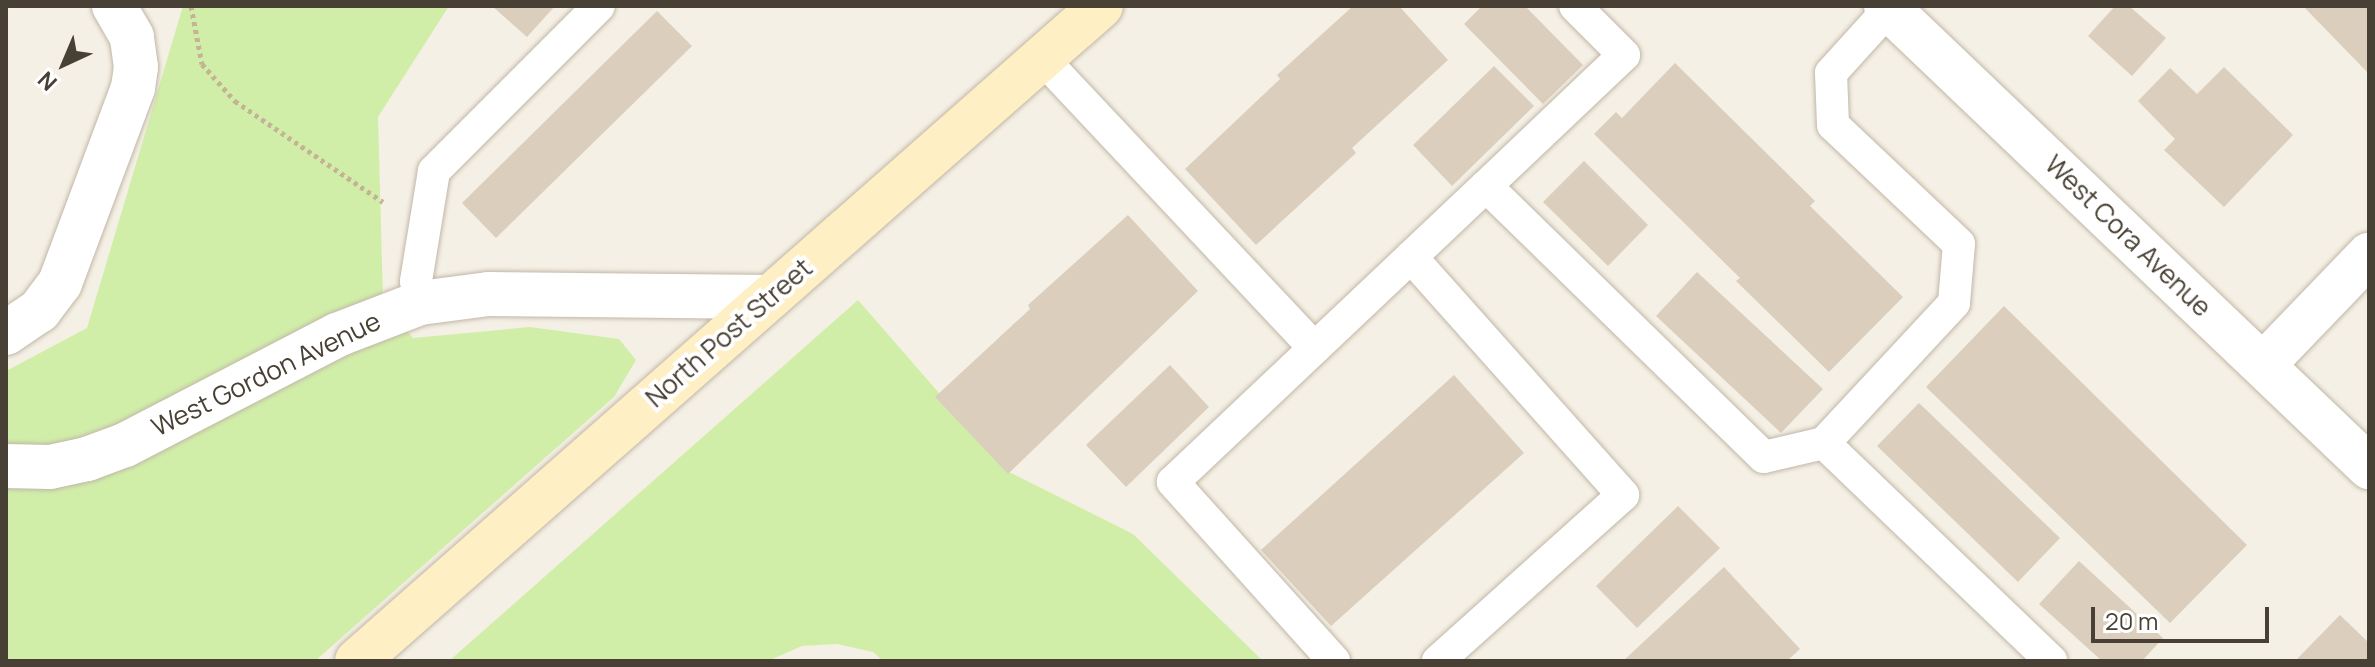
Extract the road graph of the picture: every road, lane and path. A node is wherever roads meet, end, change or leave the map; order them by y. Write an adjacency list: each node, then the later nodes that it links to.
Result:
1 (114, 6): 14 (street)
2 (191, 6): 9 (path)
3 (599, 6): 9 (lane)
4 (1101, 6): 7 (street, North Post Street)
5 (1575, 6): 8 (lane)
6 (1888, 7): 16 (street, West Cora Avenue); 17 (lane)
7 (1042, 58): 12 (street, North Post Street); 15 (lane)
8 (1486, 186): 11 (lane); 17 (lane)
9 (423, 229): 13 (lane)
10 (2369, 255): 16 (street)
11 (1411, 257): 15 (lane); 22 (lane)
12 (770, 297): 13 (street, West Gordon Avenue); 20 (street, North Post Street)
13 (420, 303): 18 (street, West Gordon Avenue)
14 (6, 333)
15 (1314, 348): 21 (lane)
16 (2263, 365): 19 (street, West Cora Avenue)
17 (1824, 443): 23 (lane)
18 (6, 466)
19 (2369, 467)
20 (357, 661)
21 (1334, 661)
22 (1438, 661)
23 (2051, 661)

